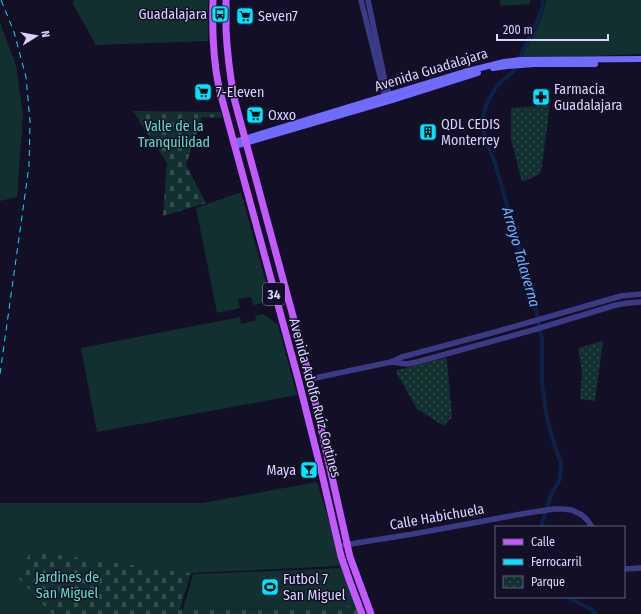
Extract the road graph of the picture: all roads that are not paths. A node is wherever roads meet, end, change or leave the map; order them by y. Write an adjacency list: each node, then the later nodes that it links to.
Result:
1 (213, 0): 11 (main road, Avenida Adolfo Ruíz Cortines / 34)
2 (226, 0): 10 (main road, Avenida Adolfo Ruíz Cortines / 34)
3 (362, 0): 5 (street)
4 (368, 0): 5 (street)
5 (369, 20): 9 (street)
6 (641, 59): 7 (main road, Avenida Guadalajara)
7 (518, 63): 8 (main road, Avenida Guadalajara); 9 (main road, Avenida Guadalajara)
8 (641, 63)
9 (388, 99): 10 (main road, Avenida Guadalajara)
10 (246, 141): 11 (main road, Avenida Guadalajara); 19 (main road, Avenida Adolfo Ruíz Cortines / 34)
11 (234, 144): 22 (main road, Avenida Adolfo Ruíz Cortines / 34)
12 (641, 294): 14 (street)
13 (641, 302): 15 (street)
14 (488, 334): 15 (street); 16 (street)
15 (489, 342): 18 (street)
16 (415, 353): 17 (street); 18 (street)
17 (391, 362): 18 (street); 19 (street)
18 (417, 362)
19 (310, 379): 21 (main road, Avenida Adolfo Ruíz Cortines / 34)
20 (591, 526): 21 (street, Calle Habichuela)
21 (347, 544): 22 (street, Calle Habichuela); 26 (main road, Avenida Adolfo Ruíz Cortines / 34)
22 (338, 546): 25 (main road, Avenida Adolfo Ruíz Cortines / 34)
23 (641, 568): 24 (street)
24 (625, 569)
25 (362, 614)
26 (371, 614)

